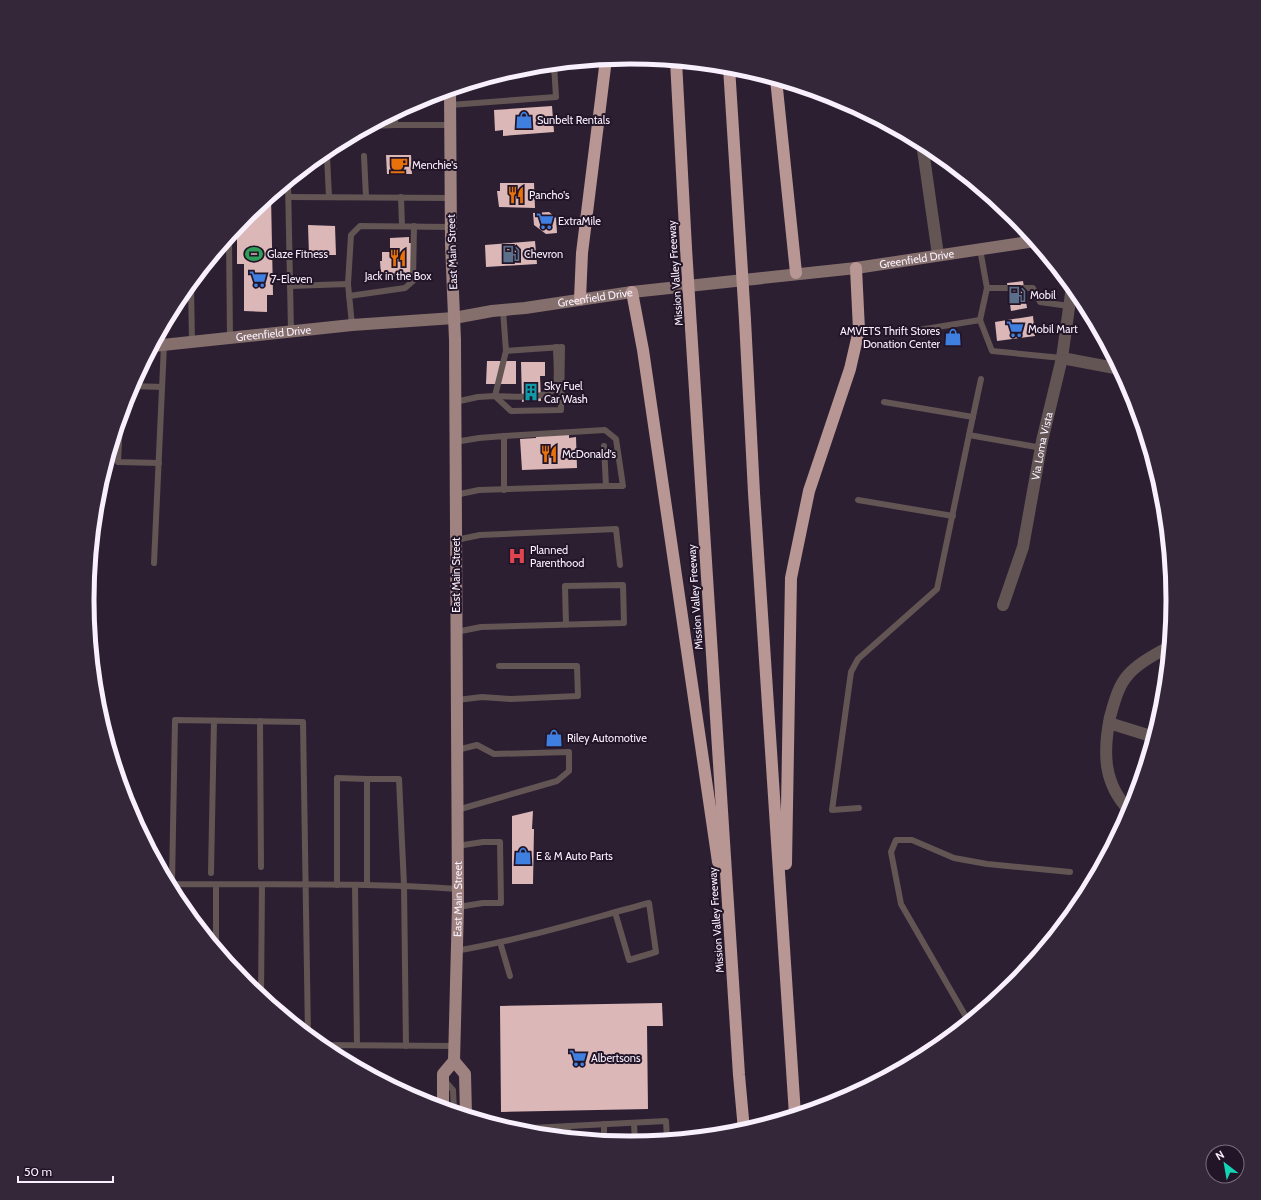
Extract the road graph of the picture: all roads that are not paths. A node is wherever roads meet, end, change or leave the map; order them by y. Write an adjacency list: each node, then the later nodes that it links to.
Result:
1 (605, 65): 37 (highway)
2 (676, 66): 106 (highway, Mission Valley Freeway, bridge)
3 (554, 70): 7 (lane)
4 (729, 73): 109 (highway, bridge)
5 (777, 84): 29 (highway)
6 (450, 95): 7 (main road, East Main Street)
7 (450, 105): 10 (main road, East Main Street)
8 (395, 118): 9 (lane)
9 (395, 125): 10 (lane); 11 (lane)
10 (450, 125): 20 (main road, East Main Street)
11 (381, 126)
12 (923, 151): 27 (street)
13 (364, 156): 18 (lane)
14 (327, 158): 17 (lane)
15 (288, 188): 16 (lane)
16 (289, 197): 17 (lane); 31 (lane)
17 (329, 197): 18 (lane)
18 (366, 197): 19 (lane)
19 (401, 197): 20 (lane); 21 (lane)
20 (451, 198): 23 (main road, East Main Street)
21 (402, 226): 22 (lane); 30 (lane)
22 (414, 226): 23 (lane); 36 (lane)
23 (451, 227): 40 (main road, East Main Street)
24 (1029, 242): 26 (main road, Greenfield Drive)
25 (229, 246): 45 (lane)
26 (980, 250): 27 (main road, Greenfield Drive); 32 (lane)
27 (938, 255): 28 (main road, Greenfield Drive)
28 (856, 268): 29 (main road, Greenfield Drive); 109 (highway)
29 (796, 273): 33 (main road, Greenfield Drive)
30 (348, 284): 31 (lane); 36 (lane)
31 (290, 286): 44 (lane)
32 (987, 288): 38 (lane); 41 (lane)
33 (632, 292): 37 (main road, Greenfield Drive); 106 (highway)
34 (191, 293): 46 (lane)
35 (1071, 295): 38 (street, Via Loma Vista)
36 (349, 296): 42 (lane)
37 (580, 299): 39 (main road, Greenfield Drive)
38 (1069, 306): 50 (street, Via Loma Vista)
39 (503, 310): 40 (main road, Greenfield Drive); 49 (lane)
40 (454, 318): 42 (main road, Greenfield Drive); 56 (main road, East Main Street)
41 (980, 320): 43 (lane); 50 (lane)
42 (352, 325): 44 (main road, Greenfield Drive)
43 (919, 330)
44 (291, 332): 45 (main road, Greenfield Drive)
45 (230, 338): 46 (main road, Greenfield Drive)
46 (192, 342): 47 (main road, Greenfield Drive)
47 (159, 346): 54 (lane)
48 (556, 347): 49 (lane); 55 (lane); 55 (lane)
49 (506, 351): 55 (lane)
50 (1062, 358): 51 (street); 64 (street, Via Loma Vista)
51 (1113, 368)
52 (981, 380): 58 (lane)
53 (139, 386): 54 (lane)
54 (162, 387): 65 (lane)
55 (495, 396): 56 (lane)
56 (455, 402): 62 (main road, East Main Street)
57 (884, 402): 58 (lane)
58 (973, 417): 59 (lane)
59 (969, 435): 64 (lane); 70 (lane)
60 (504, 436): 62 (lane); 66 (lane); 67 (lane)
61 (119, 441): 65 (lane)
62 (455, 442): 68 (main road, East Main Street)
63 (604, 446): 66 (lane)
64 (1042, 448): 74 (street, Via Loma Vista)
65 (159, 463): 72 (lane)
66 (606, 486): 67 (lane)
67 (504, 490): 68 (lane)
68 (455, 495): 71 (main road, East Main Street)
69 (858, 500): 70 (lane)
70 (952, 516): 87 (lane)
71 (456, 540): 73 (lane); 76 (main road, East Main Street)
72 (154, 563)
73 (620, 565)
74 (1003, 605)
75 (566, 625): 75 (lane); 76 (lane)
76 (456, 632): 79 (main road, East Main Street)
77 (1164, 650): 82 (street)
78 (499, 666): 79 (lane)
79 (456, 700): 84 (main road, East Main Street)
80 (214, 721): 81 (lane); 92 (lane); 93 (lane)
81 (260, 721): 90 (lane); 96 (lane)
82 (1109, 723): 83 (street); 86 (street)
83 (1149, 735)
84 (457, 750): 88 (main road, East Main Street); 88 (lane)
85 (367, 779): 97 (lane); 99 (lane); 100 (lane)
86 (1126, 806)
87 (859, 808)
88 (457, 810): 89 (main road, East Main Street)
89 (458, 846): 102 (main road, East Main Street); 103 (lane)
90 (261, 867)
91 (1070, 872): 112 (lane)
92 (211, 873)
93 (172, 878)
94 (216, 885): 95 (lane); 101 (lane); 105 (lane)
95 (262, 885): 96 (lane); 111 (lane)
96 (306, 885): 97 (lane); 113 (lane)
97 (337, 885): 98 (lane)
98 (355, 885): 99 (lane); 115 (lane)
99 (367, 885): 100 (lane)
100 (404, 885): 102 (lane); 116 (lane)
101 (178, 887)
102 (458, 889): 103 (main road, East Main Street)
103 (458, 907): 108 (main road, East Main Street)
104 (615, 912): 104 (lane); 107 (lane)
105 (216, 939)
106 (730, 939): 126 (highway, Mission Valley Freeway)
107 (500, 942): 108 (lane); 110 (lane)
108 (455, 950): 117 (main road, East Main Street)
109 (786, 969): 123 (highway)
110 (510, 976)
111 (261, 988)
112 (966, 1017)
113 (308, 1028)
114 (332, 1045): 115 (lane)
115 (357, 1045): 116 (lane)
116 (406, 1046): 117 (lane)
117 (454, 1046): 118 (main road, East Main Street)
118 (454, 1061): 119 (main road); 122 (main road)
119 (443, 1079): 120 (main road); 121 (lane)
120 (442, 1102)
121 (454, 1106)
122 (466, 1110)
123 (795, 1110)
124 (634, 1123): 125 (lane); 131 (lane); 132 (lane)
125 (604, 1124): 127 (lane); 130 (lane)
126 (744, 1124)
127 (568, 1126): 128 (lane); 129 (lane)
128 (537, 1128)
129 (568, 1132)
130 (604, 1135)
131 (667, 1135)
132 (635, 1136)

